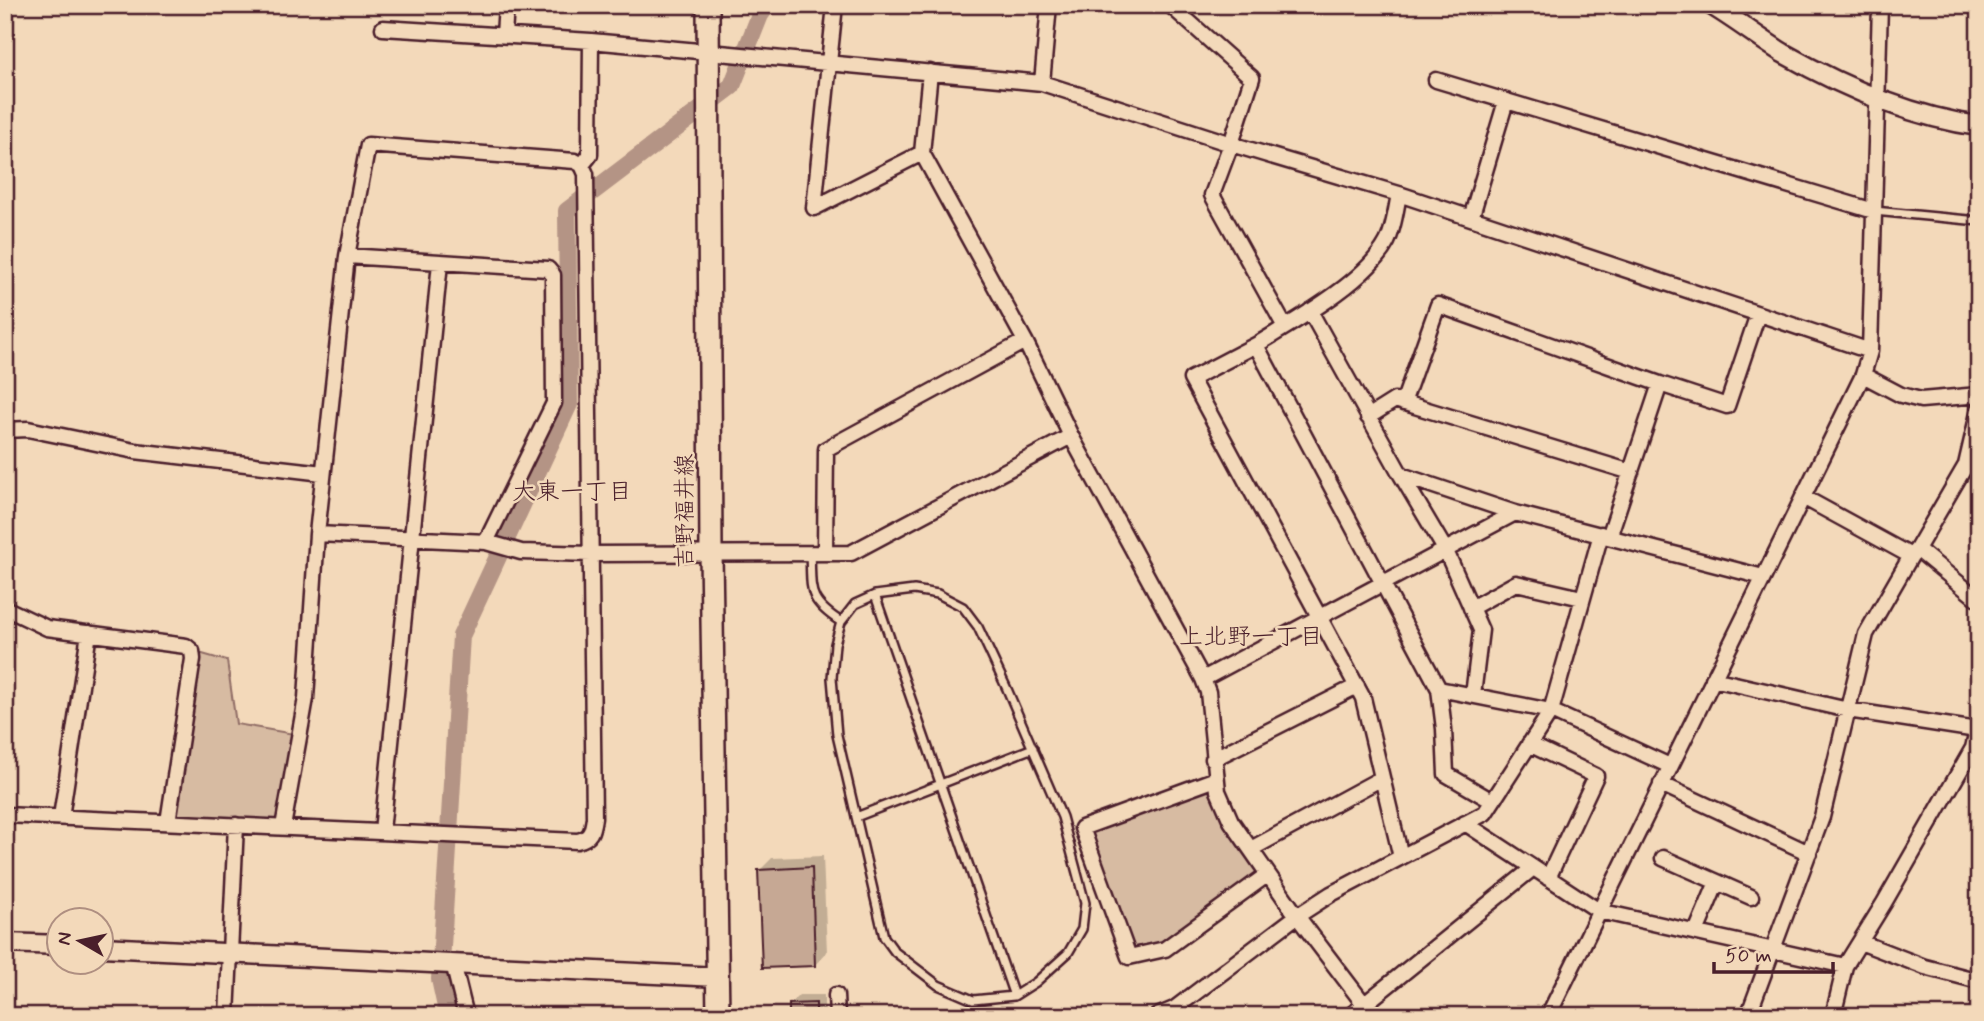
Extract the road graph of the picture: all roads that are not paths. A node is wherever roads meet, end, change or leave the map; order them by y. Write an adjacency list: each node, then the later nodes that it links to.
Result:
1 (506, 5): 9 (street)
2 (708, 5): 11 (main road, 吉野福井線)
3 (835, 5): 12 (street)
4 (1049, 5): 15 (street)
5 (1170, 5): 19 (street)
6 (1712, 5): 16 (street)
7 (1880, 5): 16 (street)
8 (383, 27): 9 (street)
9 (504, 35): 10 (street)
10 (591, 40): 11 (street); 21 (street)
11 (708, 52): 12 (street); 52 (main road, 吉野福井線)
12 (829, 63): 13 (street); 20 (street)
13 (930, 72): 15 (street); 20 (street)
14 (1436, 80): 17 (street)
15 (1042, 83): 19 (street)
16 (1877, 97): 18 (street); 23 (street)
17 (1506, 101): 23 (street); 24 (street)
18 (1979, 126)
19 (1231, 144): 22 (street); 30 (street)
20 (922, 153): 31 (street)
21 (582, 166): 26 (street); 55 (street)
22 (1399, 194): 24 (street); 28 (street)
23 (1874, 211): 25 (lane); 33 (street)
24 (1471, 218): 29 (street)
25 (1979, 221)
26 (347, 256): 27 (street); 43 (street)
27 (440, 263): 49 (street); 50 (street)
28 (1310, 311): 30 (street); 39 (street)
29 (1758, 314): 33 (street); 35 (street)
30 (1285, 327): 32 (street)
31 (1025, 341): 41 (street); 53 (street)
32 (1256, 345): 57 (street); 63 (street)
33 (1870, 351): 34 (street)
34 (1863, 375): 36 (street); 45 (street)
35 (1660, 384): 37 (street); 42 (street)
36 (1979, 395)
37 (1403, 403): 39 (street); 42 (street)
38 (1979, 409): 54 (street)
39 (1368, 417): 44 (street)
40 (5, 430): 43 (street)
41 (1070, 436): 53 (street); 66 (street)
42 (1631, 472): 48 (street)
43 (323, 473): 47 (street)
44 (1401, 475): 46 (street); 51 (street)
45 (1803, 497): 54 (street); 56 (street)
46 (1515, 513): 48 (street); 51 (street)
47 (317, 534): 49 (street); 89 (street)
48 (1605, 536): 56 (street); 59 (street)
49 (413, 538): 50 (street); 90 (street)
50 (486, 542): 55 (street)
51 (1446, 551): 57 (street); 62 (street)
52 (711, 553): 53 (street); 55 (street); 111 (main road, 吉野福井線)
53 (817, 553): 64 (lane)
54 (1914, 553): 60 (street); 72 (street)
55 (591, 554): 90 (street)
56 (1763, 578): 67 (street)
57 (1382, 584): 63 (street); 69 (street)
58 (874, 595): 64 (lane); 75 (lane); 80 (lane)
59 (1583, 598): 62 (street); 71 (street)
60 (1979, 600)
61 (5, 608): 65 (street)
62 (1471, 608): 70 (street)
63 (1319, 617): 66 (street); 68 (street)
64 (841, 622): 85 (lane)
65 (89, 634): 84 (street); 86 (street)
66 (1203, 679): 76 (street)
67 (1713, 679): 72 (street); 77 (street)
68 (1357, 686): 76 (street); 78 (street)
69 (1439, 689): 70 (street); 82 (street)
70 (1472, 695): 71 (street)
71 (1551, 710): 74 (street); 77 (street)
72 (1848, 710): 73 (street); 92 (street)
73 (1978, 727): 103 (street)
74 (1529, 744): 82 (street); 97 (street)
75 (1032, 748): 80 (lane); 114 (lane)
76 (1213, 759): 79 (street)
77 (1670, 766): 81 (street)
78 (1382, 778): 91 (street); 93 (street)
79 (1216, 779): 91 (street); 96 (street)
80 (940, 784): 85 (lane); 114 (lane)
81 (1661, 784): 92 (street); 100 (street)
82 (1492, 801): 87 (street)
83 (5, 815): 84 (street)
84 (61, 817): 86 (street)
85 (856, 817): 114 (lane)
86 (168, 822): 88 (street)
87 (1465, 823): 93 (street); 95 (street)
88 (236, 825): 89 (street); 108 (street)
89 (283, 827): 90 (street)
90 (382, 831)
91 (1251, 849): 96 (street)
92 (1809, 853): 107 (street)
93 (1401, 857): 101 (street)
94 (1663, 858): 98 (street)
95 (1533, 868): 97 (street); 116 (street)
96 (1268, 874): 101 (street)
97 (1548, 878): 100 (street)
98 (1717, 882): 99 (street); 102 (street)
99 (1751, 897)
100 (1599, 911): 102 (street); 123 (street)
101 (1297, 916): 115 (street); 116 (street)
102 (1696, 932): 107 (street)
103 (1860, 942): 110 (street); 112 (street)
104 (5, 943): 105 (street)
105 (46, 944)
106 (116, 948): 108 (street)
107 (1773, 949): 110 (street); 124 (street)
108 (229, 953): 109 (street); 117 (street)
109 (451, 963): 111 (street); 118 (street)
110 (1845, 966): 125 (street)
111 (718, 976): 119 (main road, 吉野福井線)
112 (1979, 981)
113 (836, 995): 120 (street)
114 (1014, 996)
115 (1184, 1010): 121 (street)
116 (1369, 1010): 122 (street)
117 (227, 1016)
118 (466, 1016)
119 (718, 1016)
120 (837, 1016)
121 (1157, 1016)
122 (1350, 1016)
123 (1548, 1016)
124 (1748, 1016)
125 (1833, 1016)

